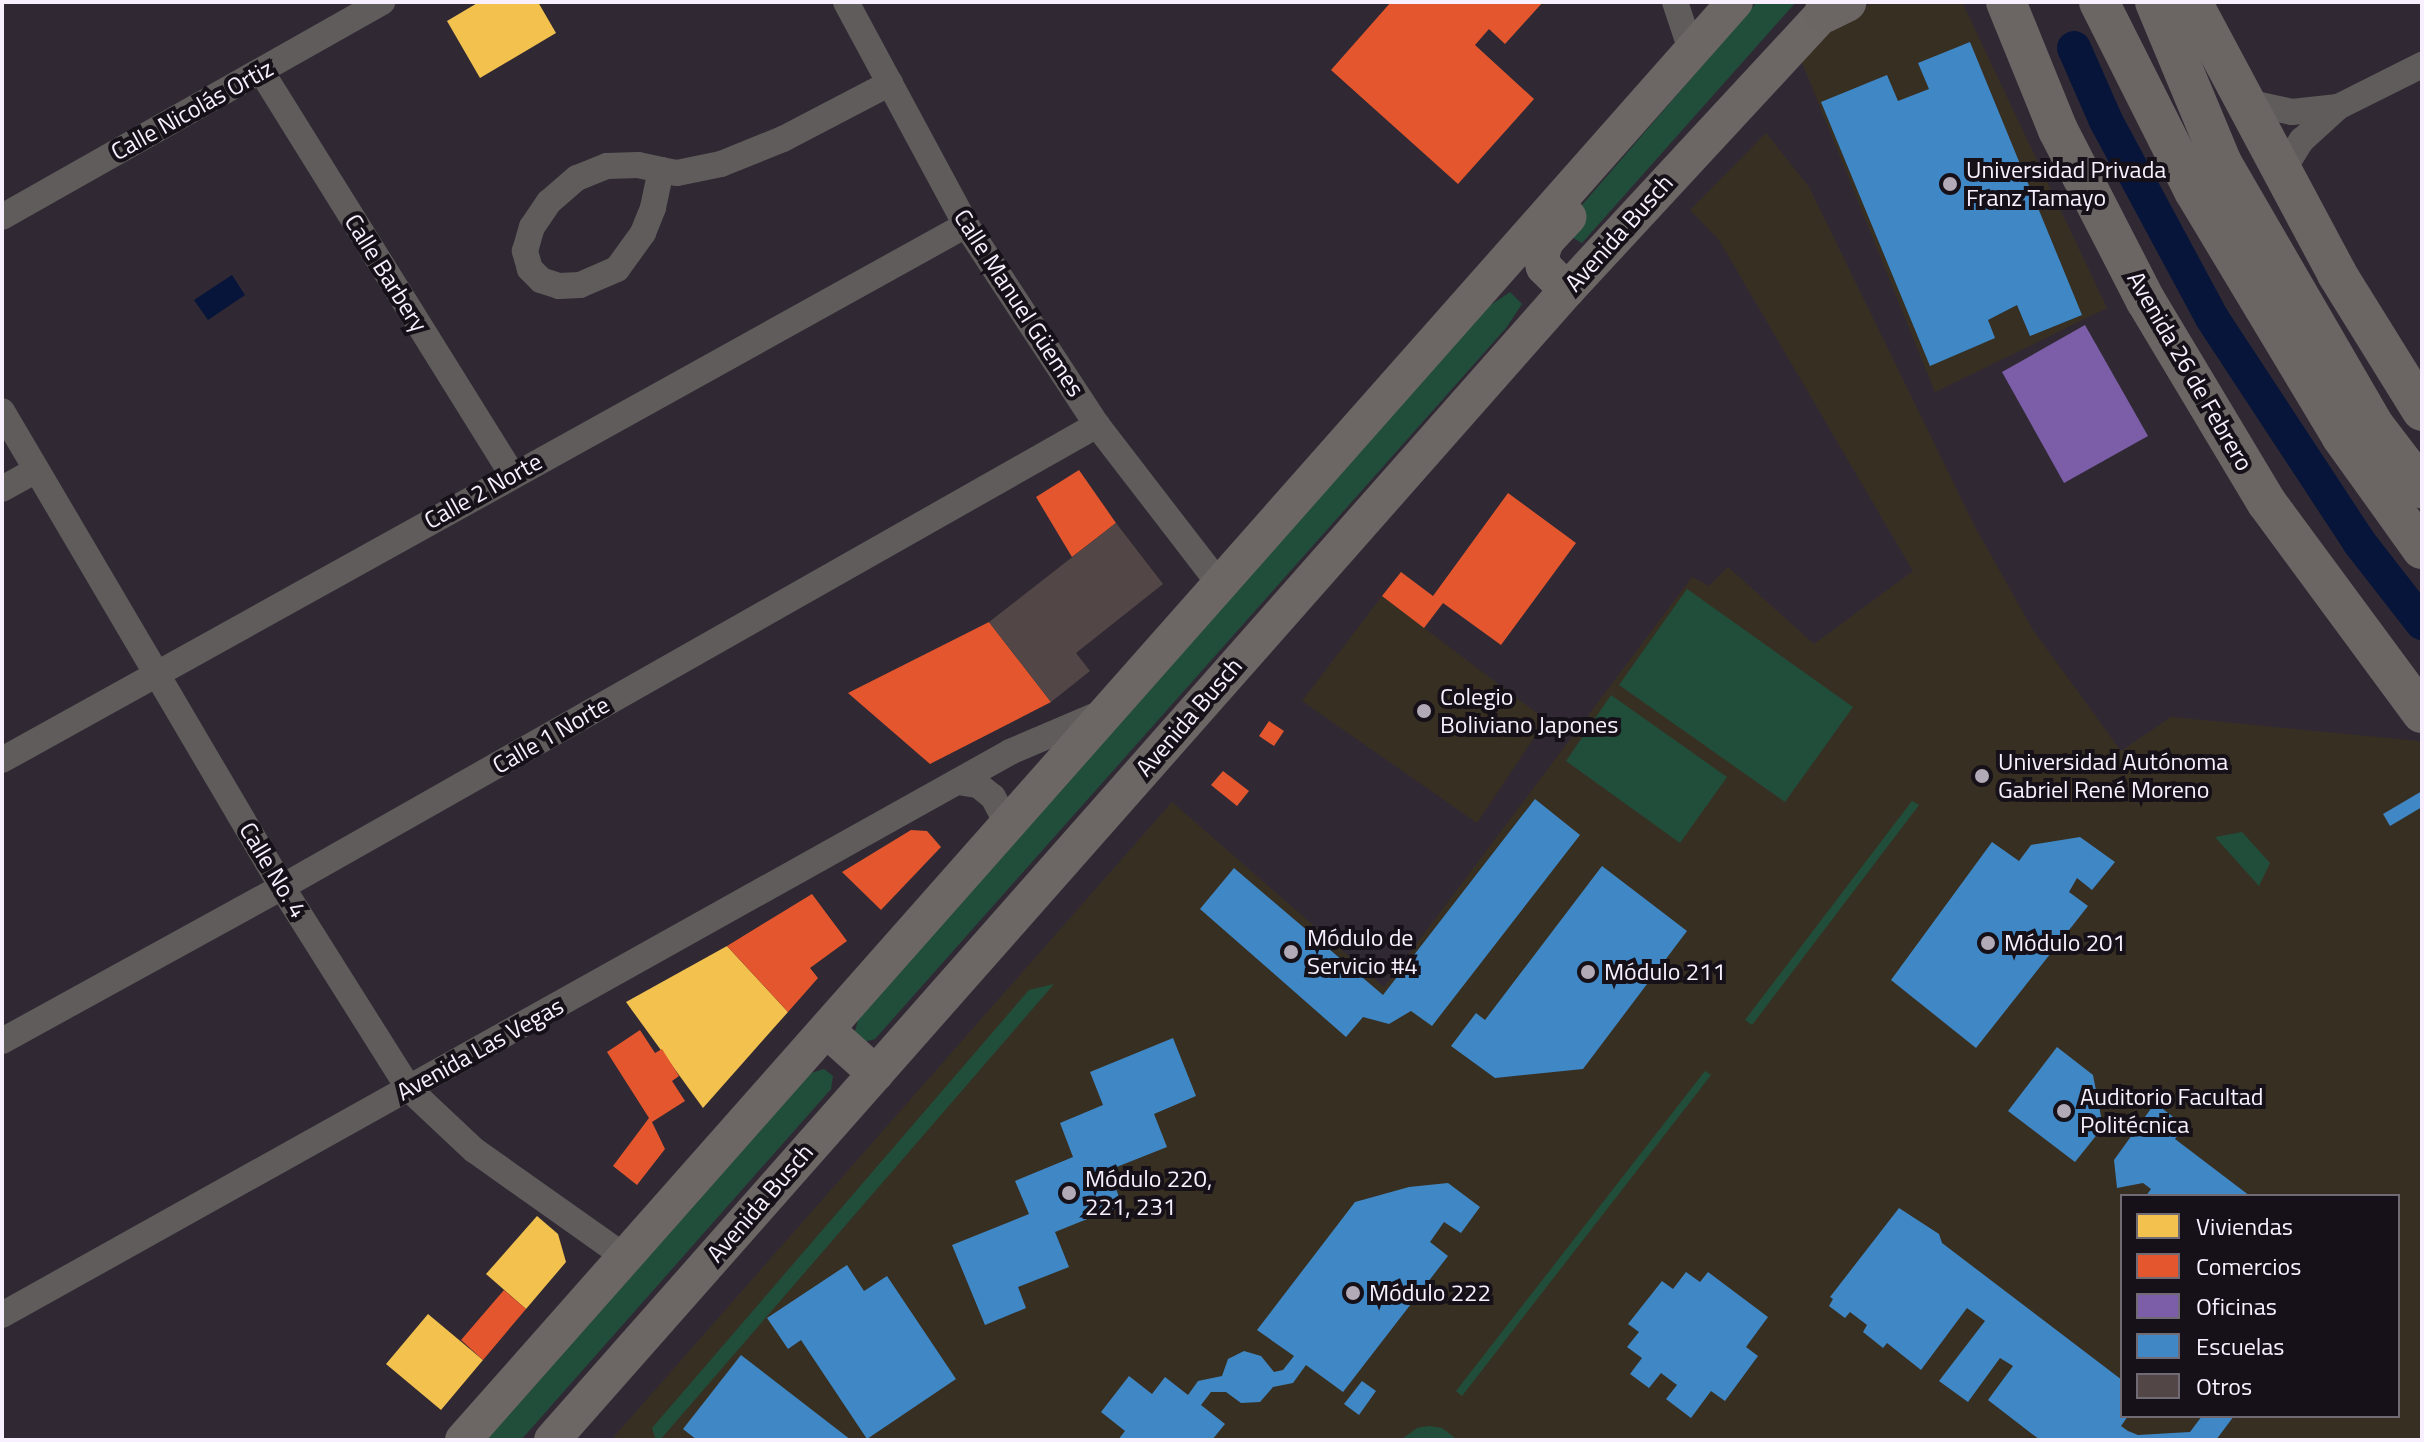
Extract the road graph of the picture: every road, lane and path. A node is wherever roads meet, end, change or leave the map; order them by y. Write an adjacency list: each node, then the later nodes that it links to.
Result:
1 (382, 2): 12 (street, Calle Nicolás Ortiz)
2 (846, 2): 13 (street, Calle Manuel Güemes)
3 (1675, 2): 10 (street)
4 (1735, 2): 10 (main road)
5 (2006, 2): 33 (main road, Avenida 26 de Febrero)
6 (2099, 2): 29 (main road)
7 (2155, 2): 27 (main road)
8 (2192, 2): 14 (main road)
9 (1835, 6): 21 (main road, Avenida Busch)
10 (1692, 53): 16 (main road)
11 (2422, 65): 15 (street)
12 (261, 71): 19 (street, Calle Nicolás Ortiz); 26 (street, Calle Barbery)
13 (890, 83): 17 (street); 20 (street, Calle Manuel Güemes)
14 (2242, 101): 15 (street); 18 (main road)
15 (2338, 107): 18 (street)
16 (1642, 108): 21 (main road); 30 (main road)
17 (661, 170): 17 (street)
18 (2281, 173): 23 (main road)
19 (2, 217)
20 (966, 225): 24 (street, Calle Manuel Güemes); 26 (street, Calle 2 Norte)
21 (1567, 290): 40 (main road, Avenida Busch)
22 (2, 411): 25 (street, Calle No. 4)
23 (2422, 411)
24 (1097, 425): 30 (street, Calle Manuel Güemes); 37 (street, Calle 1 Norte)
25 (36, 470): 28 (street); 31 (street, Calle No. 4)
26 (512, 474): 31 (street, Calle 2 Norte)
27 (2422, 488)
28 (2, 489)
29 (2422, 549)
30 (1220, 585): 32 (main road)
31 (157, 676): 34 (street, Calle 2 Norte); 37 (street, Calle No. 4)
32 (1112, 708): 35 (street, Avenida Las Vegas); 36 (main road)
33 (2422, 713)
34 (2, 760)
35 (958, 782): 36 (street); 41 (street, Avenida Las Vegas)
36 (1003, 834): 38 (main road)
37 (282, 887): 39 (street, Calle 1 Norte); 41 (street, Calle No. 4)
38 (828, 1031): 40 (main road); 42 (main road)
39 (2, 1041)
40 (876, 1074): 45 (main road, Avenida Busch)
41 (409, 1089): 42 (street, Calle No. 4); 43 (street, Avenida Las Vegas)
42 (625, 1257): 44 (main road)
43 (2, 1315)
44 (463, 1440)
45 (552, 1440)

